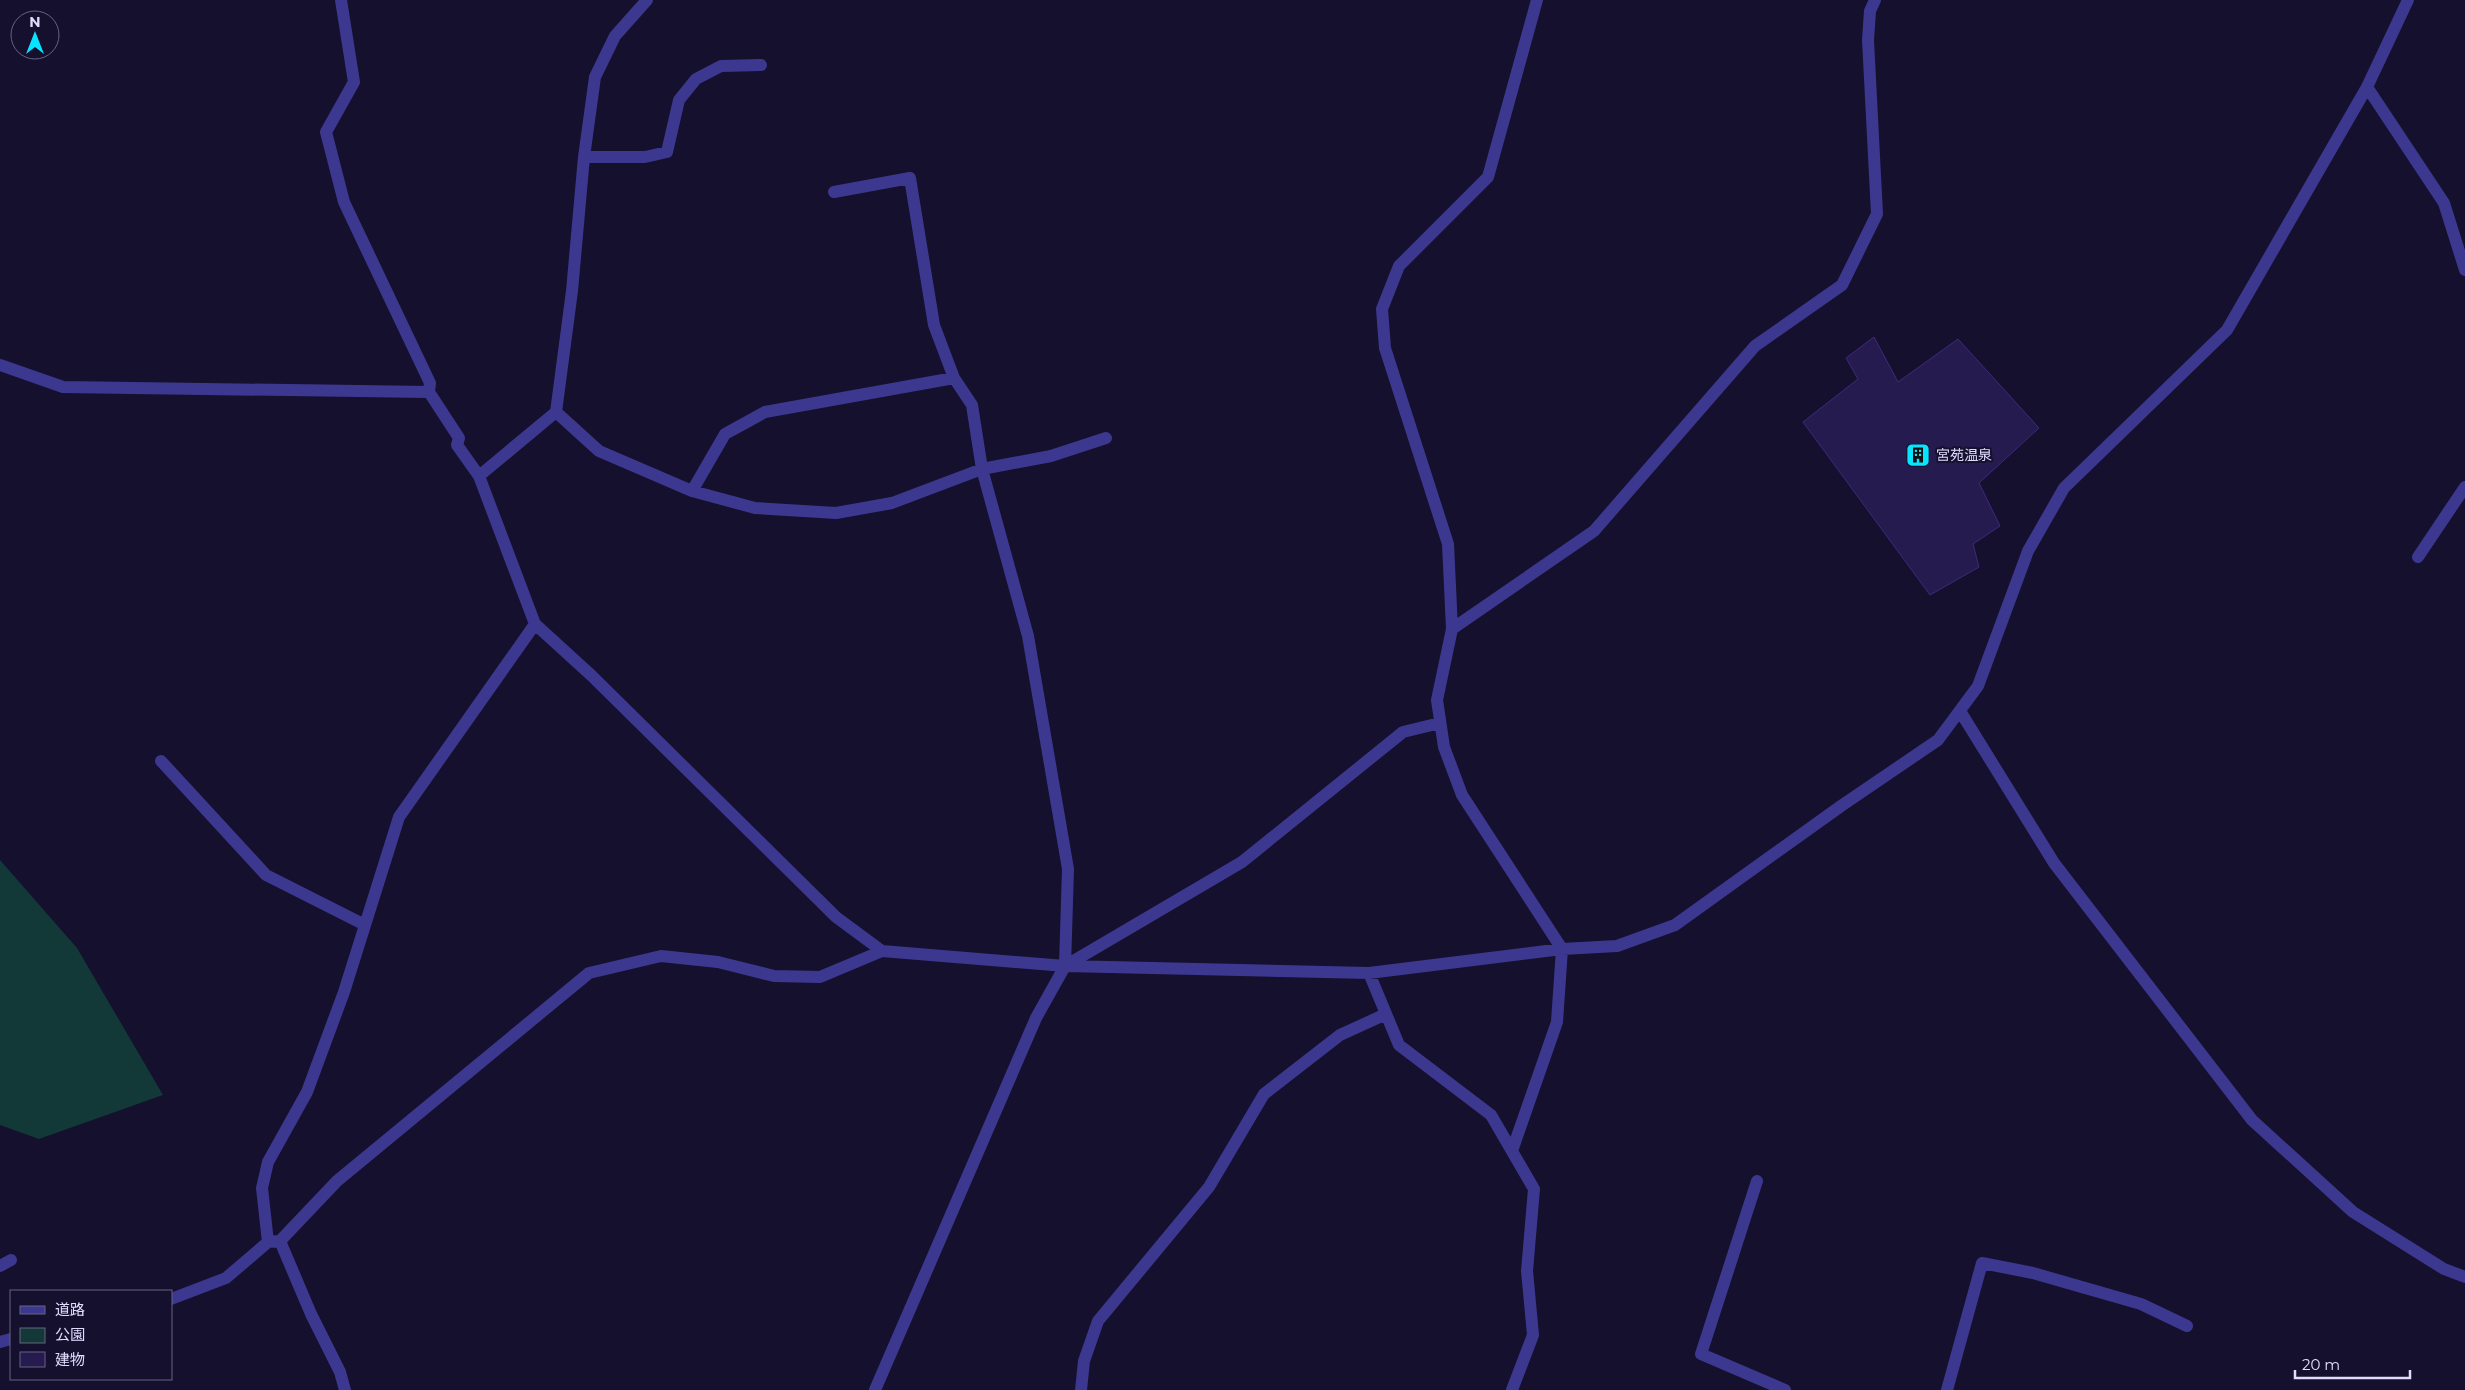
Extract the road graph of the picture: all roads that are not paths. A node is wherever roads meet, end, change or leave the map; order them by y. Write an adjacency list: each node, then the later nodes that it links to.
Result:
1 (341, 0): 13 (street)
2 (647, 0): 8 (street)
3 (1538, 0): 22 (street)
4 (1875, 0): 22 (street)
5 (2408, 0): 7 (street)
6 (761, 65): 8 (street)
7 (2367, 87): 10 (street); 23 (street)
8 (584, 157): 14 (street)
9 (834, 192): 12 (street)
10 (2465, 270)
11 (0, 364): 13 (street)
12 (954, 378): 16 (street); 19 (street)
13 (429, 392): 17 (street)
14 (556, 412): 17 (street); 19 (street)
15 (1106, 438): 16 (street)
16 (982, 469): 19 (street); 29 (street)
17 (479, 476): 21 (street)
18 (2465, 487): 20 (street)
19 (692, 491)
20 (2418, 557)
21 (535, 624): 26 (street); 28 (street)
22 (1452, 629): 24 (street)
23 (1960, 711): 27 (street); 35 (street)
24 (1440, 723): 27 (street); 29 (street)
25 (161, 761): 26 (street)
26 (366, 925): 34 (street)
27 (1562, 949): 30 (street); 32 (street)
28 (882, 951): 29 (street); 34 (street)
29 (1065, 966): 30 (street); 39 (street)
30 (1368, 973): 31 (street)
31 (1386, 1014): 32 (street); 40 (street)
32 (1512, 1151): 41 (street)
33 (1757, 1181): 42 (street)
34 (274, 1242): 36 (street); 38 (street)
35 (2465, 1276)
36 (172, 1299)
37 (2187, 1326): 43 (street)
38 (345, 1390)
39 (875, 1390)
40 (1081, 1390)
41 (1512, 1390)
42 (1785, 1390)
43 (1947, 1390)

